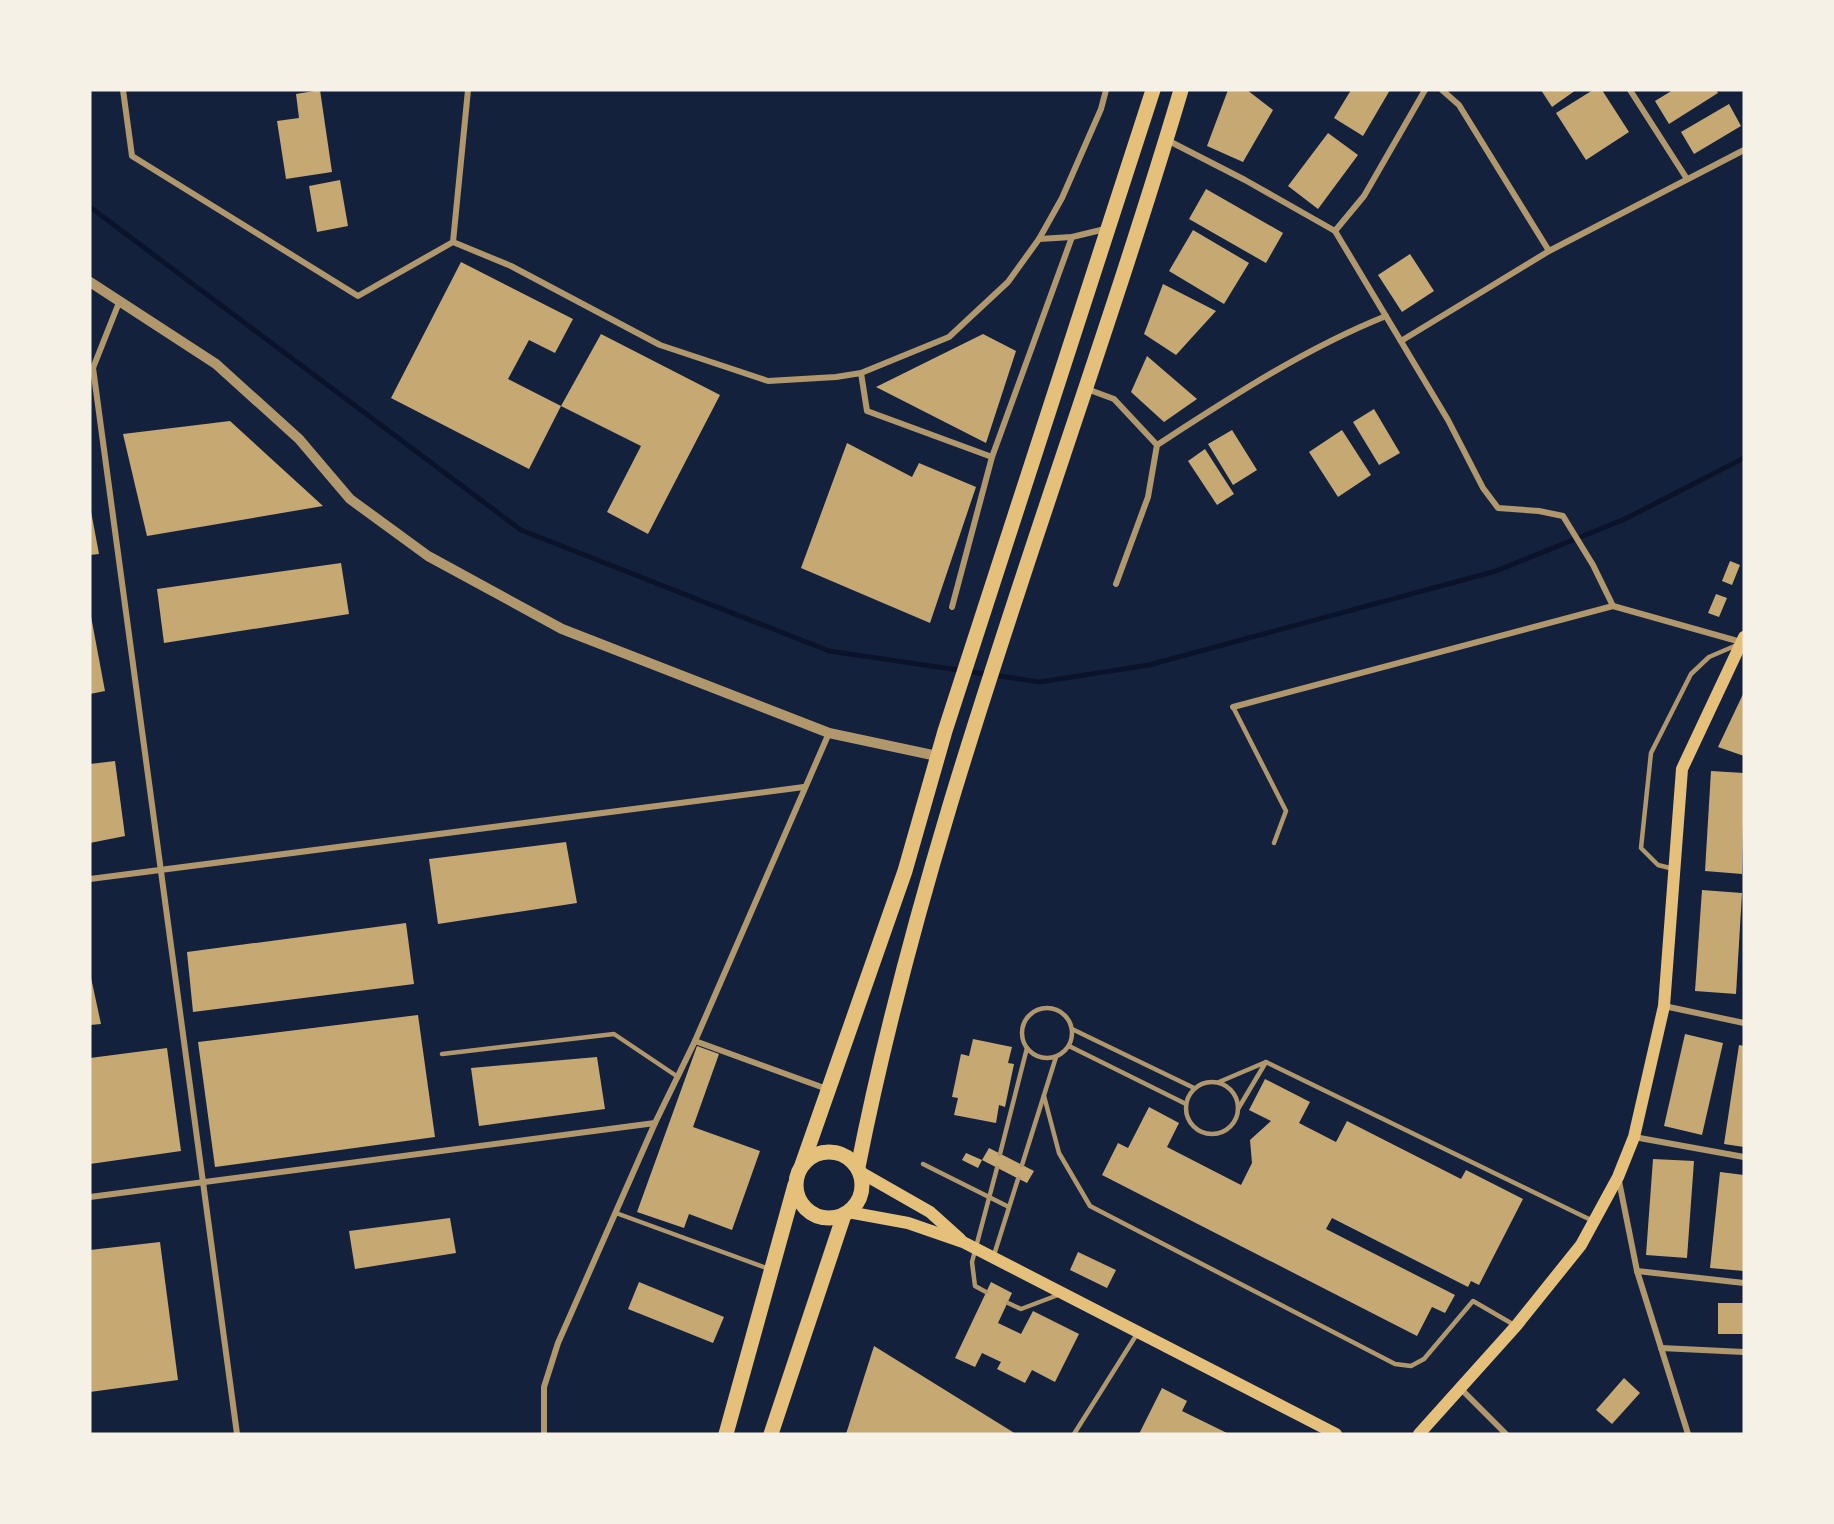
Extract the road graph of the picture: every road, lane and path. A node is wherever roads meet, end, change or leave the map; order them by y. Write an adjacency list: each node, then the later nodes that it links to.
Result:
1 (123, 90): 16 (street)
2 (468, 90): 16 (street)
3 (1106, 90): 15 (street)
4 (1153, 90): 12 (main road)
5 (1181, 90): 9 (main road)
6 (1425, 90): 13 (street)
7 (1442, 90): 17 (street)
8 (1630, 90): 11 (street)
9 (1166, 140): 13 (street); 23 (main road)
10 (1744, 150): 11 (street)
11 (1687, 180): 17 (street)
12 (1106, 229): 14 (street); 32 (main road)
13 (1335, 231): 20 (street)
14 (1072, 237): 15 (street); 25 (street)
15 (1039, 240): 22 (street)
16 (453, 242): 22 (street)
17 (1549, 251): 21 (street)
18 (90, 282): 19 (street)
19 (120, 299): 31 (street); 35 (street)
20 (1386, 316): 21 (street); 24 (street)
21 (1401, 341): 27 (street)
22 (861, 373): 25 (street)
23 (1086, 388): 24 (street); 62 (main road)
24 (1157, 445): 26 (street)
25 (992, 457): 28 (street)
26 (1116, 584)
27 (1613, 606): 29 (street); 30 (street)
28 (952, 607)
29 (1743, 640): 36 (main road); 36 (lane)
30 (1233, 707): 34 (lane)
31 (829, 733): 32 (street); 33 (street)
32 (937, 756): 50 (main road)
33 (804, 787): 35 (street); 41 (street)
34 (1274, 843)
35 (162, 869): 37 (street); 65 (street)
36 (1676, 869): 38 (main road)
37 (90, 879)
38 (1664, 1006): 39 (street); 55 (main road)
39 (1744, 1023)
40 (1072, 1029): 42 (lane); 43 (lane); 49 (lane)
41 (695, 1041): 47 (street); 50 (street)
42 (1069, 1046): 45 (lane); 52 (lane)
43 (1027, 1048): 45 (lane); 56 (lane)
44 (442, 1054): 47 (lane)
45 (1056, 1057): 51 (lane)
46 (1266, 1062): 48 (lane); 53 (lane); 72 (lane)
47 (678, 1077): 54 (street)
48 (1219, 1082): 49 (lane); 53 (lane)
49 (1194, 1088): 52 (lane)
50 (828, 1089): 59 (main road)
51 (1044, 1096): 60 (lane); 82 (lane)
52 (1186, 1104): 53 (lane)
53 (1238, 1109)
54 (656, 1123): 65 (street); 70 (street)
55 (1634, 1137): 57 (street); 63 (main road)
56 (1000, 1154)
57 (1744, 1157)
58 (923, 1164): 68 (lane)
59 (802, 1165): 62 (main road); 66 (main road)
60 (1022, 1165)
61 (997, 1168): 68 (lane)
62 (859, 1169): 71 (main road); 73 (main road)
63 (1618, 1177): 72 (main road); 77 (street)
64 (1018, 1179): 69 (lane)
65 (204, 1182): 67 (street); 87 (street)
66 (795, 1185): 71 (main road); 76 (main road)
67 (90, 1197)
68 (990, 1197): 69 (lane); 74 (lane)
69 (1009, 1207): 75 (lane)
70 (616, 1213): 76 (lane); 88 (street)
71 (846, 1214): 73 (main road); 90 (main road)
72 (1595, 1223): 82 (main road)
73 (963, 1242): 74 (main road)
74 (977, 1249): 75 (main road); 79 (lane)
75 (993, 1257): 80 (main road)
76 (772, 1270): 89 (main road)
77 (1636, 1271): 78 (street); 84 (street)
78 (1744, 1283)
79 (986, 1292)
80 (1062, 1293): 81 (lane); 83 (main road)
81 (1008, 1303)
82 (1516, 1326): 86 (main road)
83 (1138, 1332): 91 (lane); 92 (main road)
84 (1661, 1348): 85 (street); 95 (street)
85 (1744, 1352)
86 (1460, 1388): 93 (main road); 94 (street)
87 (237, 1434)
88 (544, 1434)
89 (726, 1434)
90 (771, 1434)
91 (1074, 1434)
92 (1336, 1434)
93 (1419, 1434)
94 (1506, 1434)
95 (1688, 1434)

